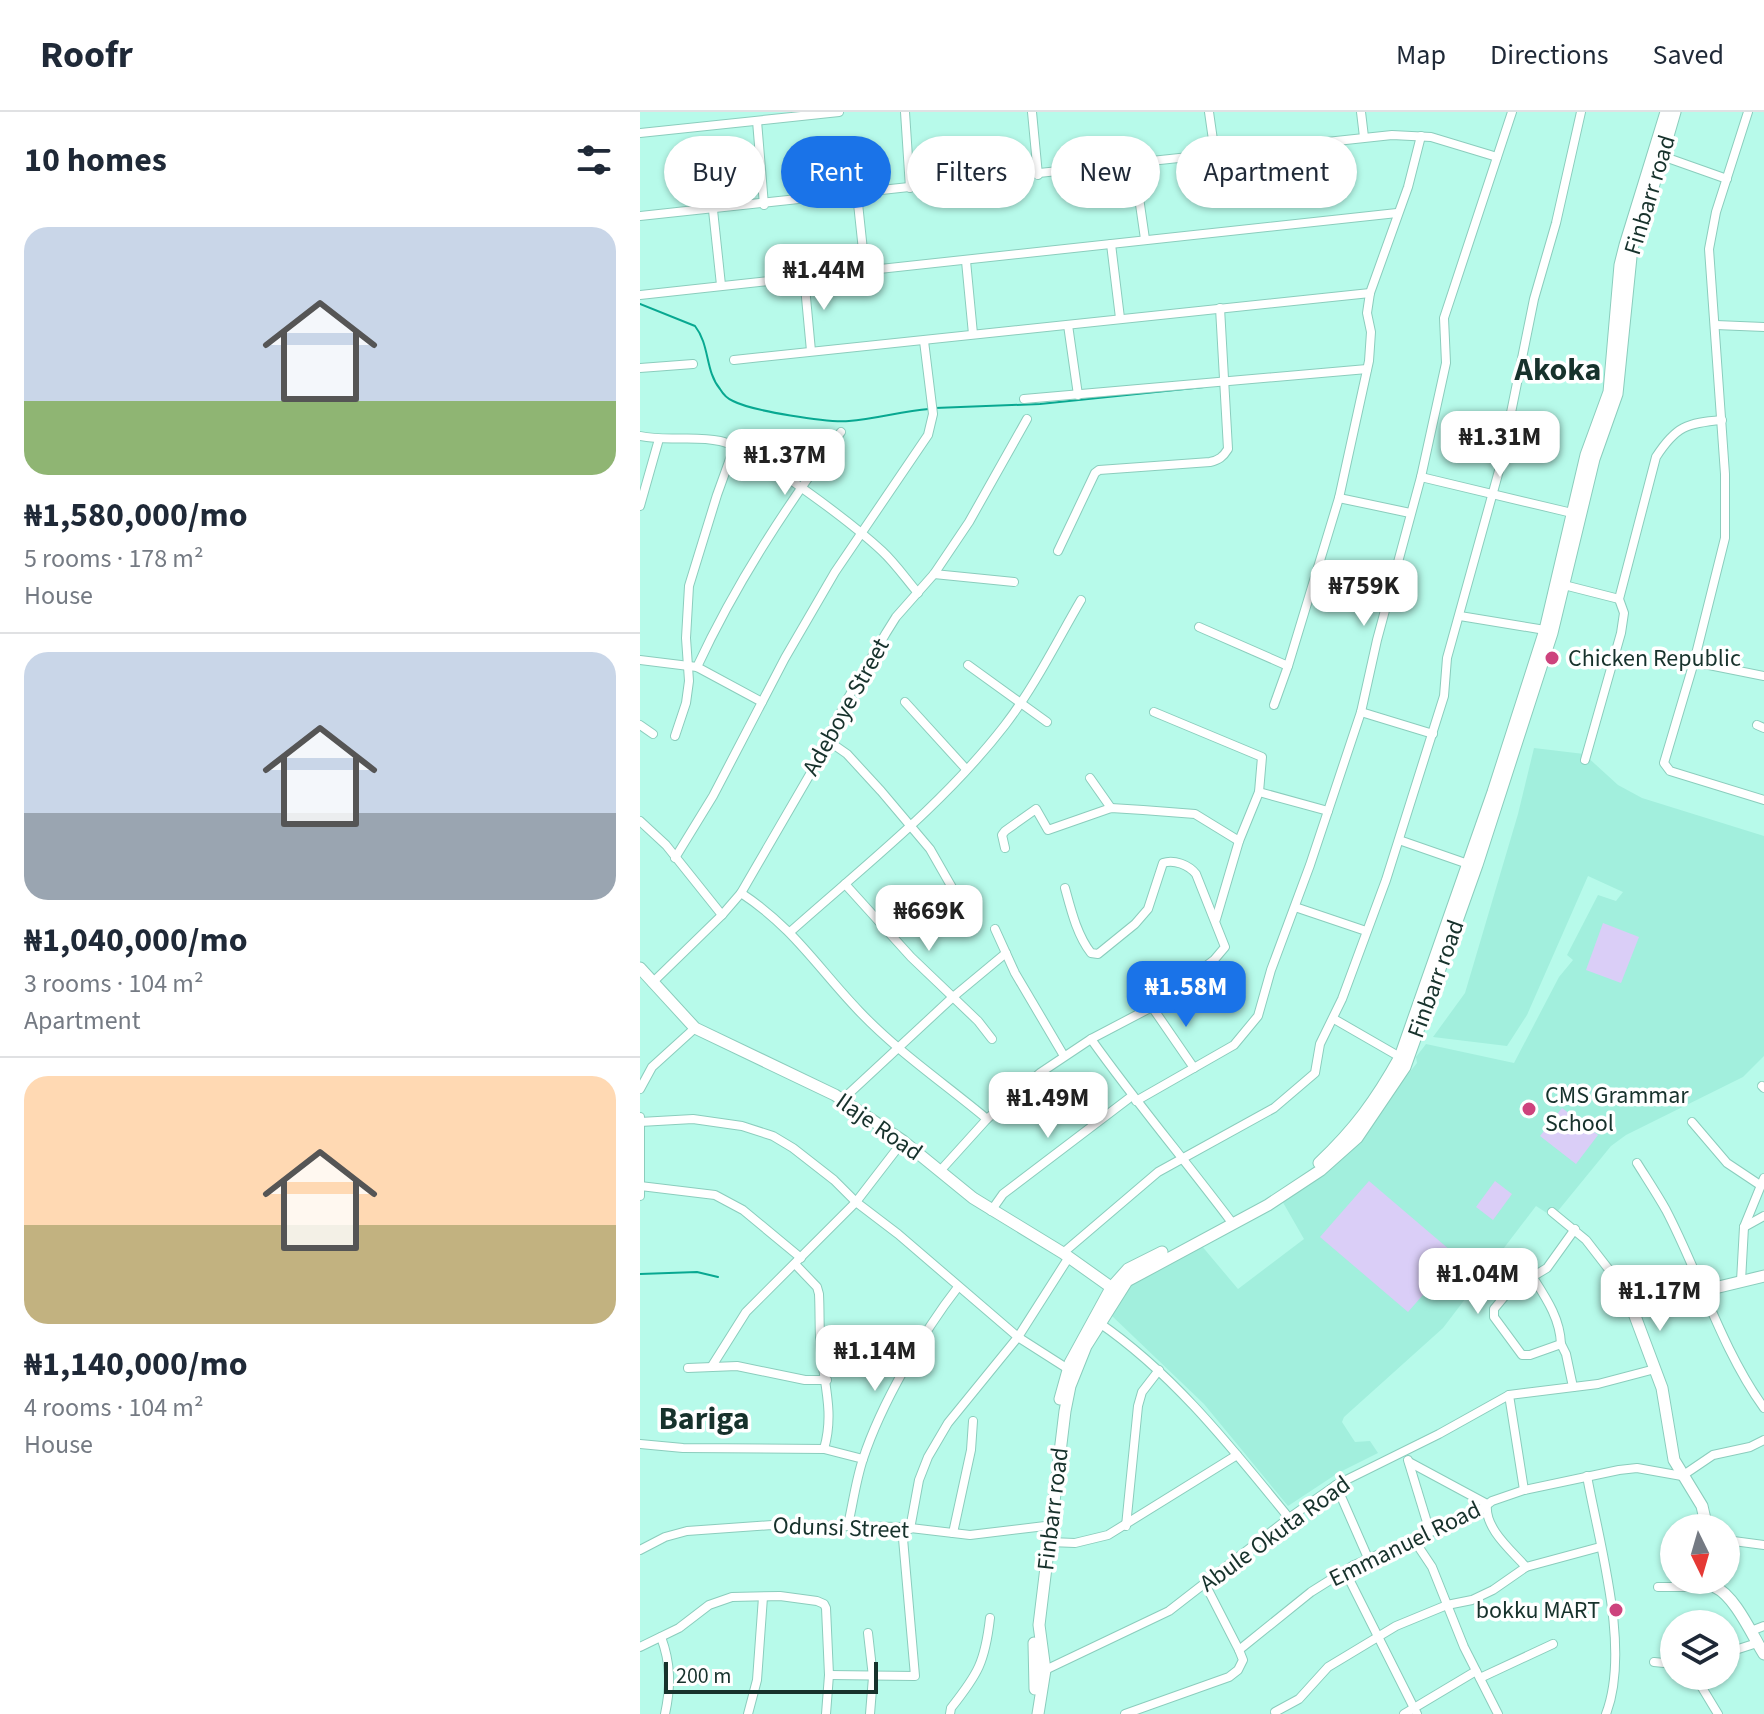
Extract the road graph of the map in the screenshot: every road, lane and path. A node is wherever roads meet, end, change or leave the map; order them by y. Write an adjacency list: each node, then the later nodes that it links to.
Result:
1 (839, 112): 11 (street)
2 (905, 112): 18 (street)
3 (1032, 112): 23 (street)
4 (1209, 112): 14 (street)
5 (1361, 112): 16 (street)
6 (1512, 112): 20 (street)
7 (1581, 112): 62 (street)
8 (1666, 112): 66 (main road, Finbarr road)
9 (1675, 112): 19 (main road, Finbarr road)
10 (1748, 112): 24 (street)
11 (757, 121): 12 (street); 13 (street)
12 (640, 133)
13 (758, 136)
14 (1212, 136)
15 (1421, 136): 16 (street); 20 (street); 29 (street)
16 (1364, 137): 17 (street)
17 (1357, 138)
18 (907, 142)
19 (1662, 156): 24 (street); 71 (main road, Finbarr road)
20 (1497, 157): 60 (street)
21 (1051, 173): 23 (street)
22 (1035, 175): 23 (street)
23 (1038, 175)
24 (1727, 179): 42 (street)
25 (733, 208): 28 (street)
26 (858, 208): 34 (street)
27 (1141, 208): 31 (street)
28 (713, 210): 30 (street); 36 (street)
29 (1397, 213): 31 (street); 37 (street)
30 (640, 216)
31 (1145, 239): 32 (street)
32 (1111, 244): 33 (street); 40 (street)
33 (966, 261): 34 (street); 44 (street)
34 (865, 269): 35 (street)
35 (804, 276): 36 (street); 46 (street)
36 (721, 285): 38 (street)
37 (1370, 293): 39 (street); 50 (street)
38 (640, 295)
39 (1220, 308): 40 (street); 51 (street)
40 (1120, 318): 41 (street)
41 (1068, 325): 44 (street); 52 (street)
42 (1716, 325): 43 (street); 55 (street)
43 (1764, 327)
44 (973, 334): 45 (street)
45 (924, 341): 46 (street); 67 (street)
46 (811, 351): 47 (street)
47 (734, 360)
48 (693, 364): 49 (street)
49 (640, 368)
50 (1367, 369): 51 (street); 63 (street)
51 (1224, 384): 52 (street); 68 (street)
52 (1078, 395): 53 (street)
53 (1024, 399)
54 (1027, 419): 69 (street, Adeboye Street)
55 (1722, 420): 73 (street); 79 (street)
56 (841, 432): 61 (street)
57 (640, 436): 58 (street)
58 (659, 439): 59 (street); 64 (street)
59 (735, 445): 61 (street); 81 (street)
60 (1421, 477): 62 (street); 65 (street)
61 (801, 489): 67 (street); 81 (street)
62 (1493, 494): 66 (street); 75 (street)
63 (1339, 498): 65 (street); 82 (street)
64 (640, 506)
65 (1410, 513): 90 (street)
66 (1572, 513): 77 (main road, Finbarr road)
67 (862, 536): 72 (street); 85 (street)
68 (1058, 551)
69 (934, 574): 70 (street); 72 (street, Adeboye Street)
70 (1014, 582)
71 (1564, 585): 73 (street); 84 (main road, Finbarr road)
72 (918, 593): 96 (street, Adeboye Street)
73 (1619, 599): 97 (street)
74 (1081, 600): 87 (street)
75 (1460, 616): 77 (street); 94 (street)
76 (1199, 627): 82 (street)
77 (1545, 630): 84 (main road, Finbarr road)
78 (640, 660): 81 (street)
79 (1694, 662): 83 (street); 101 (street)
80 (968, 665): 87 (street)
81 (693, 666): 85 (street); 95 (street)
82 (1288, 666): 88 (street)
83 (1764, 676)
84 (1531, 687): 110 (main road, Finbarr road); 160 (main road, Finbarr road)
85 (762, 702): 109 (street)
86 (905, 702): 98 (street)
87 (1020, 703): 91 (street); 98 (street)
88 (1274, 705)
89 (1154, 712): 100 (street)
90 (1361, 712): 94 (street); 103 (street)
91 (1047, 722)
92 (640, 725): 93 (street)
93 (653, 734)
94 (1433, 734): 106 (street)
95 (675, 736)
96 (827, 740): 105 (street); 113 (street, Adeboye Street)
97 (1585, 760)
98 (966, 769): 105 (street)
99 (1090, 778): 102 (street)
100 (1259, 792): 103 (street); 107 (street)
101 (1764, 800)
102 (1111, 808): 107 (street); 108 (street)
103 (1328, 811): 114 (street)
104 (640, 821): 109 (street)
105 (910, 826): 111 (street); 115 (street)
106 (1399, 840): 110 (street); 119 (street)
107 (1239, 841): 117 (street)
108 (1005, 848)
109 (675, 858): 116 (street)
110 (1468, 864): 132 (main road, Finbarr road)
111 (845, 884): 120 (street); 124 (street)
112 (1065, 888): 117 (street)
113 (741, 893): 116 (street, Adeboye Street); 120 (street)
114 (1295, 907): 119 (street); 133 (street)
115 (974, 912)
116 (722, 915): 123 (street, Adeboye Street)
117 (1216, 919): 125 (street)
118 (995, 929): 121 (street)
119 (1366, 931): 126 (street)
120 (790, 932): 130 (street)
121 (1006, 953): 124 (street); 131 (street)
122 (640, 968): 123 (main road, Ilaje Road)
123 (652, 983): 127 (main road, Ilaje Road)
124 (953, 997): 128 (street); 130 (street)
125 (1152, 1007): 129 (street); 133 (street)
126 (1334, 1019): 132 (street); 141 (street)
127 (695, 1028): 134 (street); 136 (main road, Ilaje Road)
128 (992, 1039)
129 (1091, 1039): 131 (street); 135 (street)
130 (898, 1047): 136 (street); 137 (street)
131 (1064, 1056): 137 (street)
132 (1400, 1057): 151 (main road, Finbarr road)
133 (1194, 1068): 135 (street)
134 (640, 1089)
135 (1134, 1099): 141 (street); 148 (street)
136 (842, 1100): 140 (main road, Ilaje Road)
137 (987, 1119): 143 (street)
138 (640, 1120): 145 (street); 147 (street)
139 (1692, 1122): 144 (street)
140 (903, 1141): 143 (main road, Ilaje Road); 147 (street)
141 (1183, 1157): 151 (street); 154 (street)
142 (1637, 1163): 161 (street)
143 (940, 1171): 148 (main road, Ilaje Road)
144 (1762, 1182): 152 (street)
145 (640, 1186): 146 (street); 155 (street)
146 (640, 1196)
147 (856, 1202): 155 (street); 159 (street)
148 (991, 1211): 154 (main road, Ilaje Road)
149 (1552, 1212): 153 (street)
150 (1764, 1216): 152 (street)
151 (1230, 1220): 160 (main road, Finbarr road)
152 (1744, 1227): 158 (street)
153 (1575, 1229): 156 (street); 162 (street)
154 (1066, 1255): 160 (main road, Ilaje Road); 164 (street)
155 (798, 1261): 166 (street); 171 (street)
156 (1532, 1276): 165 (street); 165 (street)
157 (1764, 1276): 158 (main road)
158 (1741, 1281): 161 (main road)
159 (958, 1287): 164 (street); 181 (street)
160 (1115, 1290): 163 (main road, Finbarr road)
161 (1703, 1291): 162 (main road); 174 (street)
162 (1632, 1308): 169 (main road)
163 (1097, 1321): 168 (main road, Finbarr road); 170 (street); 197 (main road, Finbarr road)
164 (1018, 1337): 168 (street); 193 (street)
165 (1561, 1344): 172 (street)
166 (712, 1366): 167 (street); 171 (street)
167 (688, 1368)
168 (1068, 1369): 191 (main road, Finbarr road)
169 (1655, 1369): 172 (street, Abule Okuta Road); 184 (main road)
170 (1159, 1370): 180 (street); 192 (street)
171 (827, 1380): 178 (street)
172 (1573, 1387): 173 (street, Abule Okuta Road)
173 (1509, 1395): 179 (street, Abule Okuta Road); 186 (street)
174 (1764, 1408)
175 (973, 1421): 195 (street)
176 (1764, 1440): 184 (street)
177 (640, 1444): 178 (street)
178 (824, 1449): 181 (street)
179 (1406, 1452): 182 (street); 185 (street, Abule Okuta Road)
180 (1237, 1455): 189 (street); 192 (street)
181 (863, 1459): 190 (street)
182 (1409, 1462): 187 (street); 194 (street)
183 (1587, 1476): 184 (street, Emmanuel Road); 186 (street, Emmanuel Road); 200 (street)
184 (1682, 1476): 188 (main road)
185 (1336, 1485): 189 (street, Abule Okuta Road); 202 (street)
186 (1524, 1490): 187 (street, Emmanuel Road)
187 (1487, 1504): 194 (street, Emmanuel Road); 203 (street)
188 (1704, 1514)
189 (1289, 1518): 205 (street, Abule Okuta Road)
190 (848, 1525): 193 (street, Odunsi Street); 201 (street, Odunsi Street)
191 (1045, 1526): 195 (street, Odunsi Street); 223 (main road, Finbarr road)
192 (1126, 1526): 197 (street)
193 (906, 1528): 195 (street, Odunsi Street); 226 (street)
194 (1430, 1532): 196 (street, Emmanuel Road)
195 (953, 1533)
196 (1414, 1540): 202 (street, Emmanuel Road); 208 (street)
197 (1050, 1542): 223 (main road, Finbarr road)
198 (1740, 1542): 199 (street)
199 (1764, 1545)
200 (1600, 1547): 203 (street); 240 (street)
201 (640, 1550)
202 (1368, 1558): 204 (street, Emmanuel Road)
203 (1526, 1567): 208 (street)
204 (1345, 1571): 213 (street); 219 (street, Emmanuel Road)
205 (1205, 1584): 219 (street); 223 (street, Abule Okuta Road)
206 (1725, 1594): 211 (main road)
207 (763, 1597): 214 (street); 224 (street); 231 (street)
208 (1447, 1605): 213 (street); 225 (street)
209 (990, 1618): 234 (street)
210 (1764, 1626): 211 (street)
211 (1751, 1631): 215 (main road)
212 (868, 1633): 226 (street)
213 (1378, 1636): 228 (street); 229 (street)
214 (661, 1637): 217 (street); 230 (street)
215 (1757, 1643): 218 (street); 220 (main road)
216 (1553, 1644): 225 (street)
217 (640, 1647)
218 (1740, 1648)
219 (1239, 1650): 237 (street, Emmanuel Road)
220 (1764, 1654)
221 (1654, 1662): 222 (street)
222 (1660, 1663)
223 (1041, 1672): 235 (main road, Finbarr road); 236 (main road, Finbarr road)
224 (829, 1675): 226 (street); 232 (street)
225 (1478, 1675): 228 (street); 239 (street)
226 (873, 1677): 233 (street)
227 (1703, 1690): 241 (street)
228 (1415, 1711): 238 (street)
229 (1275, 1712)
230 (665, 1714)
231 (748, 1714)
232 (826, 1714)
233 (870, 1714)
234 (950, 1714)
235 (1032, 1714)
236 (1038, 1714)
237 (1125, 1714)
238 (1404, 1714)
239 (1498, 1714)
240 (1606, 1714)
241 (1718, 1714)

